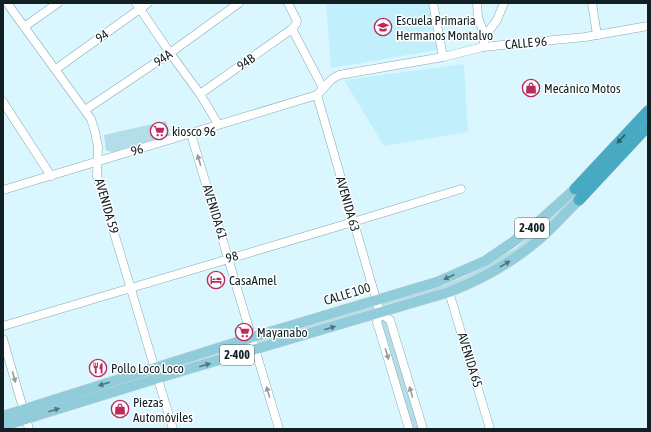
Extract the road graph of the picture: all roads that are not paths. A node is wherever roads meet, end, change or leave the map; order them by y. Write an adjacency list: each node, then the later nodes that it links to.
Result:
1 (7, 3): 12 (street, AVENIDA 59)
2 (58, 3): 12 (street)
3 (148, 3): 10 (street, 94)
4 (240, 3): 17 (street, 94A)
5 (288, 3): 13 (street)
6 (433, 3): 18 (street)
7 (477, 3): 15 (street)
8 (504, 3): 15 (street)
9 (592, 3): 14 (street)
10 (138, 6): 17 (street); 19 (street, 94)
11 (648, 26): 14 (street, CALLE 96)
12 (24, 27): 19 (street, AVENIDA 59)
13 (292, 29): 20 (street); 21 (street, 94B)
14 (597, 35): 16 (street, CALLE 96)
15 (485, 36): 16 (street)
16 (483, 47): 18 (street, CALLE 96)
17 (170, 53): 21 (street); 24 (street, 94A)
18 (443, 57): 20 (street, CALLE 96)
19 (56, 69): 24 (street, AVENIDA 59)
20 (323, 88): 22 (street, CALLE 96)
21 (200, 94): 26 (street)
22 (317, 95): 26 (street, 96); 35 (street, AVENIDA 63)
23 (3, 102): 30 (street)
24 (85, 110): 29 (street, AVENIDA 59)
25 (648, 111): 32 (highway, CALLE 100 / 2-400, one-way to 32)
26 (218, 124): 28 (street, 96)
27 (648, 126): 34 (highway, CALLE 100 / 2-400)
28 (191, 134): 29 (street, 96); 36 (street, AVENIDA 61, one-way to 28)
29 (97, 163): 30 (street, 96); 37 (street, AVENIDA 59)
30 (51, 176): 33 (street, 96)
31 (461, 189): 35 (street, 98)
32 (575, 189): 39 (main road, CALLE 100 / 2-400, one-way to 39)
33 (3, 190)
34 (579, 200): 38 (main road, CALLE 100 / 2-400, one-way to 34)
35 (353, 222): 36 (street, 98); 39 (street, AVENIDA 63)
36 (229, 258): 37 (street, 98); 42 (street, AVENIDA 61)
37 (131, 288): 41 (street, 98); 45 (street, AVENIDA 59)
38 (449, 292): 40 (main road, CALLE 100 / 2-400); 55 (street, AVENIDA 65)
39 (375, 300): 40 (street, AVENIDA 63); 42 (main road, CALLE 100 / 2-400)
40 (380, 313): 44 (main road, CALLE 100 / 2-400, one-way to 40); 53 (street, AVENIDA 63, one-way to 53); 54 (street, AVENIDA 63, one-way to 40)
41 (3, 326)
42 (253, 337): 44 (street, AVENIDA 61); 45 (main road, CALLE 100 / 2-400)
43 (3, 339): 47 (street, one-way to 47)
44 (256, 350): 46 (main road, CALLE 100 / 2-400, one-way to 44); 52 (street, AVENIDA 61, one-way to 44)
45 (155, 368): 46 (street, AVENIDA 59); 47 (main road, CALLE 100 / 2-400, one-way to 47)
46 (158, 378): 47 (main road, CALLE 100 / 2-400, one-way to 46); 51 (street, AVENIDA 59)
47 (25, 414): 48 (main road, CALLE 100 / 2-400); 49 (main road, CALLE 100 / 2-400); 50 (street)
48 (3, 416)
49 (3, 426)
50 (29, 429)
51 (173, 429)
52 (280, 429)
53 (409, 429)
54 (423, 429)
55 (490, 429)

